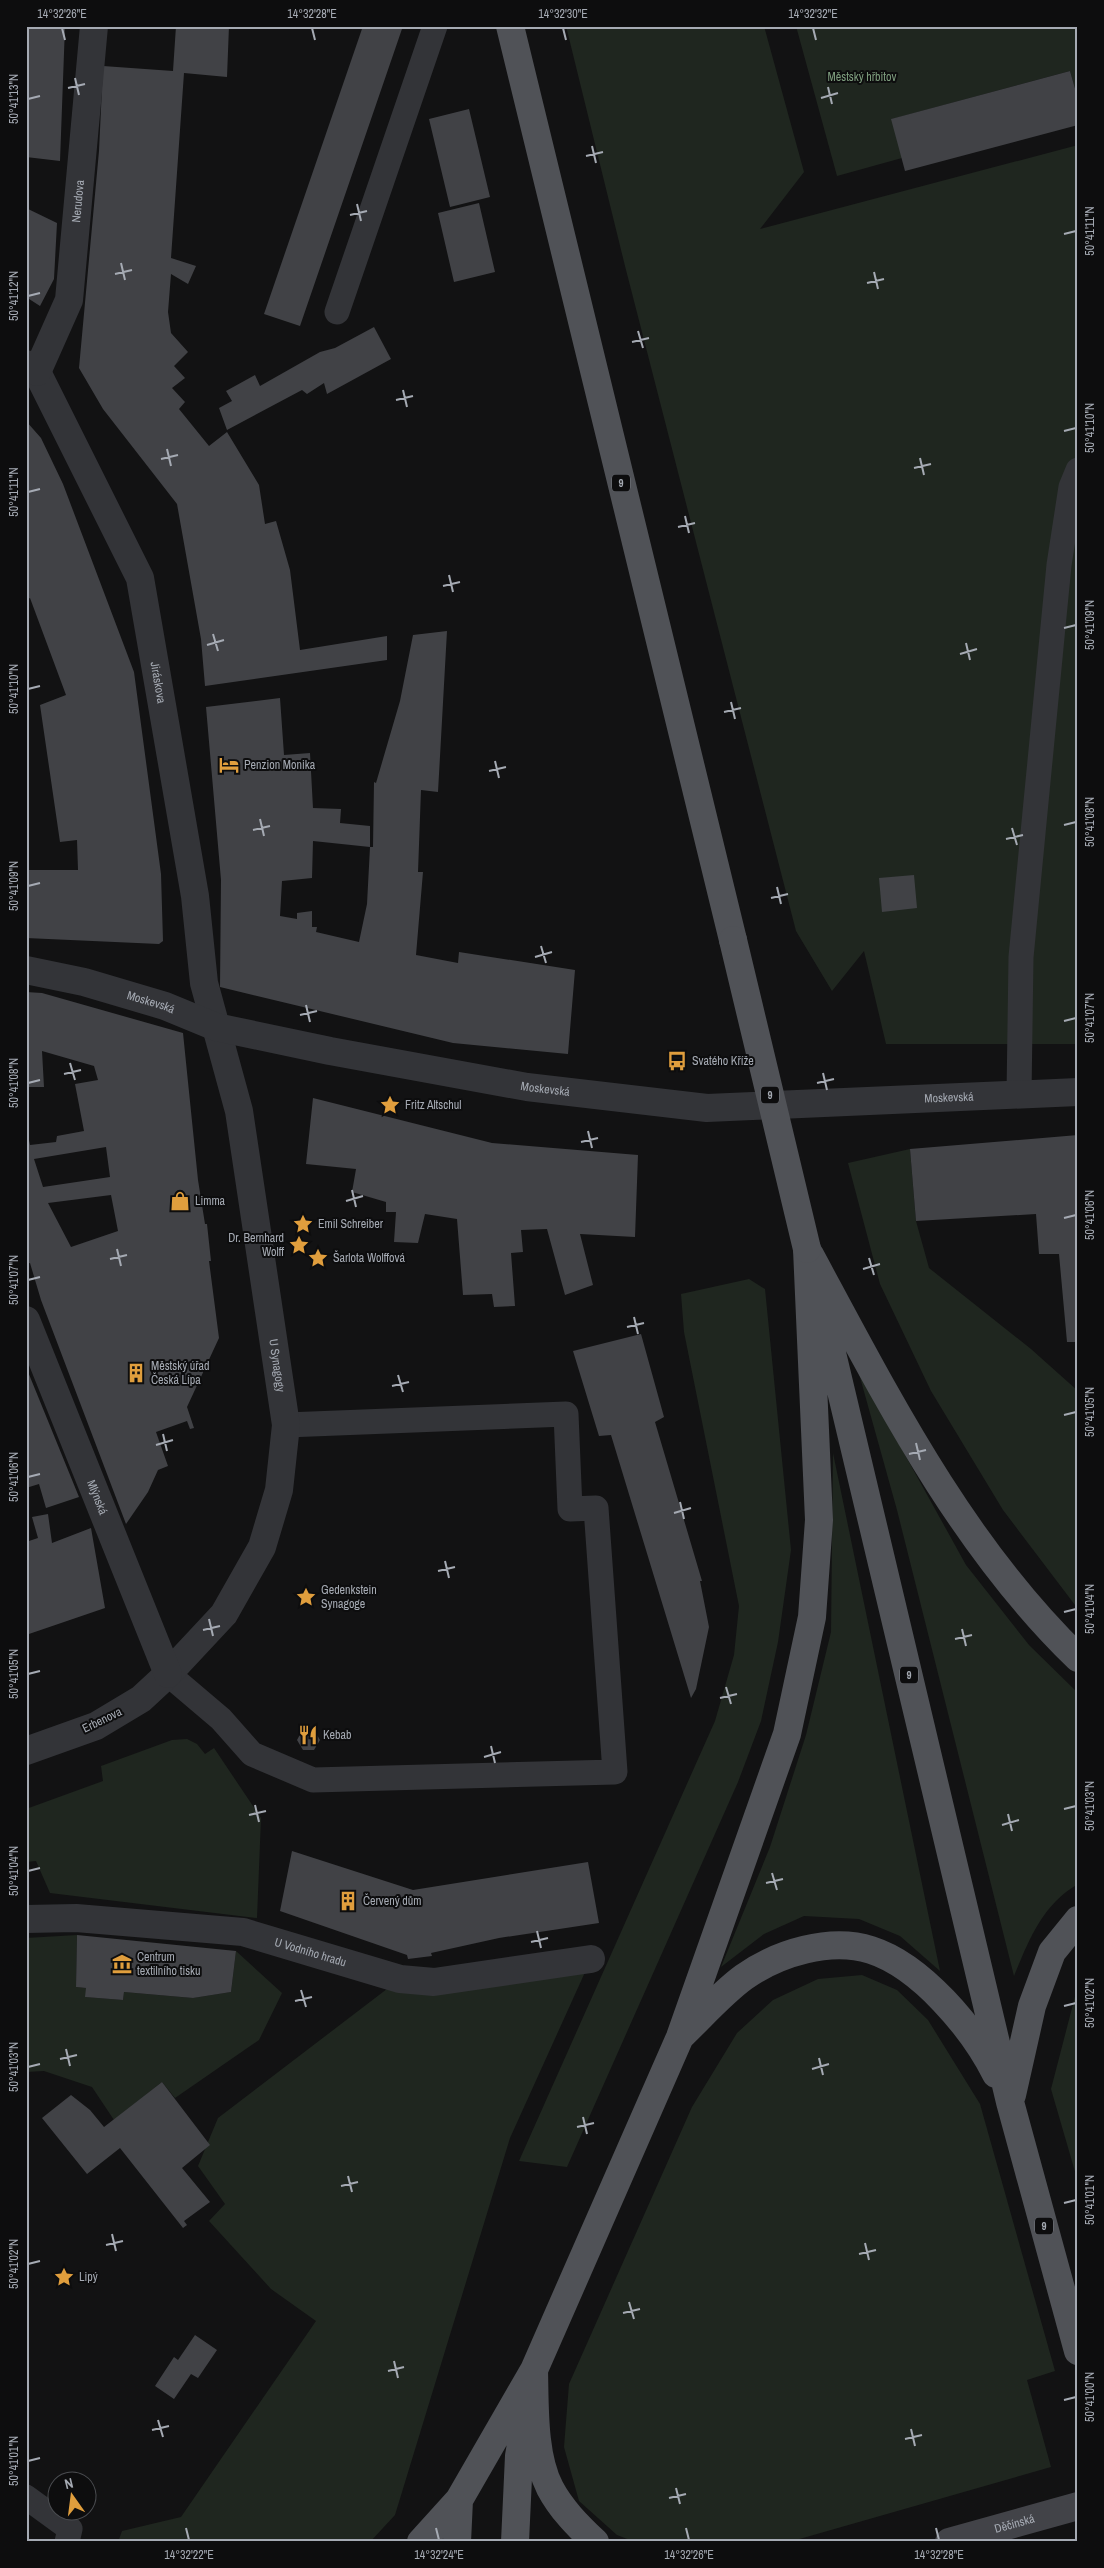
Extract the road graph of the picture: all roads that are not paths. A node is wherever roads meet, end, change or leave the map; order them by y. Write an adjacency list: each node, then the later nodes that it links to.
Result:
1 (94, 26): 5 (street, Nerudova)
2 (435, 26): 4 (lane)
3 (510, 26): 11 (main road, 9, bridge)
4 (337, 312)
5 (32, 368): 8 (street, Jiráskova)
6 (1078, 470): 10 (lane)
7 (26, 970): 8 (street, Moskevská)
8 (216, 1027): 10 (street, Moskevská); 13 (street, U Synagogy)
9 (1078, 1092): 10 (street, Moskevská)
10 (1019, 1095)
11 (807, 1249): 14 (main road); 20 (main road); 21 (main road, 9)
12 (26, 1320): 15 (street, Mlýnská)
13 (286, 1425): 15 (street, U Synagogy); 15 (lane)
14 (1078, 1658)
15 (168, 1674): 16 (street, Erbenova)
16 (26, 1751)
17 (26, 1919): 19 (street, U Vodního hradu)
18 (1078, 1920): 21 (main road)
19 (591, 1959)
20 (680, 2037): 21 (main road); 23 (main road)
21 (1010, 2102): 22 (main road, 9)
22 (1078, 2351)
23 (534, 2370): 25 (main road); 30 (main road); 31 (main road)
24 (26, 2497): 27 (lane)
25 (459, 2500): 28 (main road); 29 (main road)
26 (1078, 2506): 32 (main road, Děčínská)
27 (67, 2542)
28 (420, 2542)
29 (457, 2542)
30 (515, 2542)
31 (595, 2542)
32 (949, 2542)

